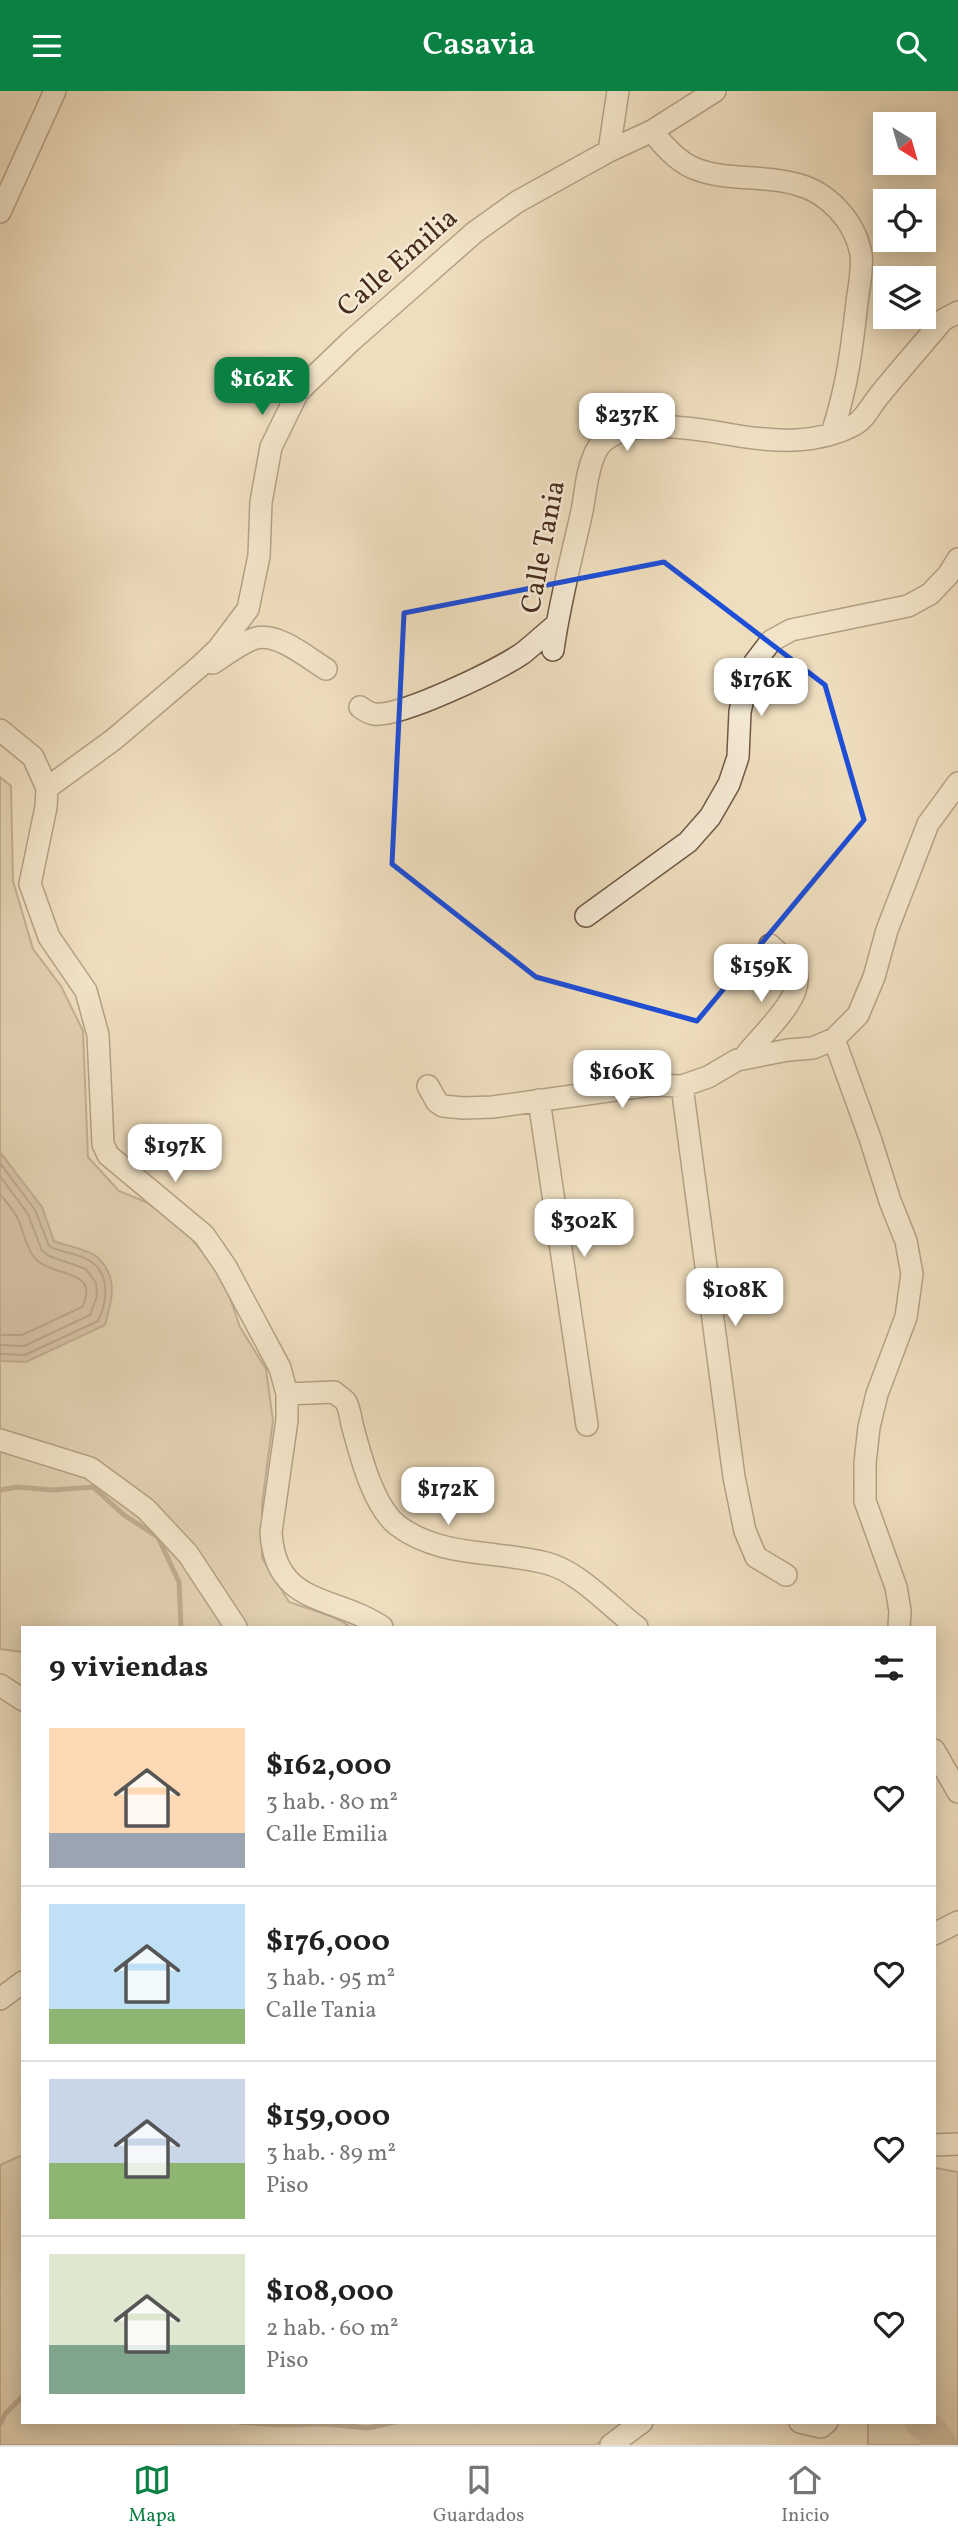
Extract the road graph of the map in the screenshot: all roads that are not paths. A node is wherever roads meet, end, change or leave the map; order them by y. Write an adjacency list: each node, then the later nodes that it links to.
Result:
1 (55, 91): 6 (street)
2 (618, 91): 5 (street)
3 (715, 91): 4 (street, Calle Emilia)
4 (652, 131): 5 (street, Calle Emilia); 8 (street)
5 (609, 151): 12 (street, Calle Emilia)
6 (0, 212)
7 (958, 312): 8 (street, Calle Tania)
8 (832, 433): 10 (street, Calle Tania)
9 (958, 559): 18 (street)
10 (556, 625): 11 (street, Calle Tania); 14 (street)
11 (553, 650)
12 (199, 667): 13 (street); 17 (street, Calle Emilia)
13 (326, 669)
14 (360, 707)
15 (0, 730): 17 (street)
16 (958, 783): 20 (street)
17 (47, 788): 25 (street)
18 (586, 916)
19 (770, 945): 21 (street)
20 (834, 1039): 21 (street); 32 (street)
21 (743, 1059): 23 (street)
22 (428, 1086): 24 (street)
23 (682, 1086): 24 (street); 28 (street)
24 (539, 1100): 26 (street)
25 (287, 1394): 30 (street); 31 (street)
26 (587, 1425)
27 (0, 1440): 29 (street)
28 (786, 1575)
29 (235, 1626)
30 (380, 1626)
31 (636, 1626)
32 (899, 1626)
33 (0, 1685): 34 (street)
34 (21, 1699)
35 (936, 1754): 36 (street)
36 (958, 1792)
37 (958, 1922): 38 (street)
38 (936, 1933)
39 (21, 1984): 40 (street)
40 (0, 1999)
41 (958, 2144): 42 (street)
42 (936, 2145)
43 (639, 2424): 46 (street)
44 (808, 2424): 45 (street)
45 (825, 2424)
46 (611, 2445)

